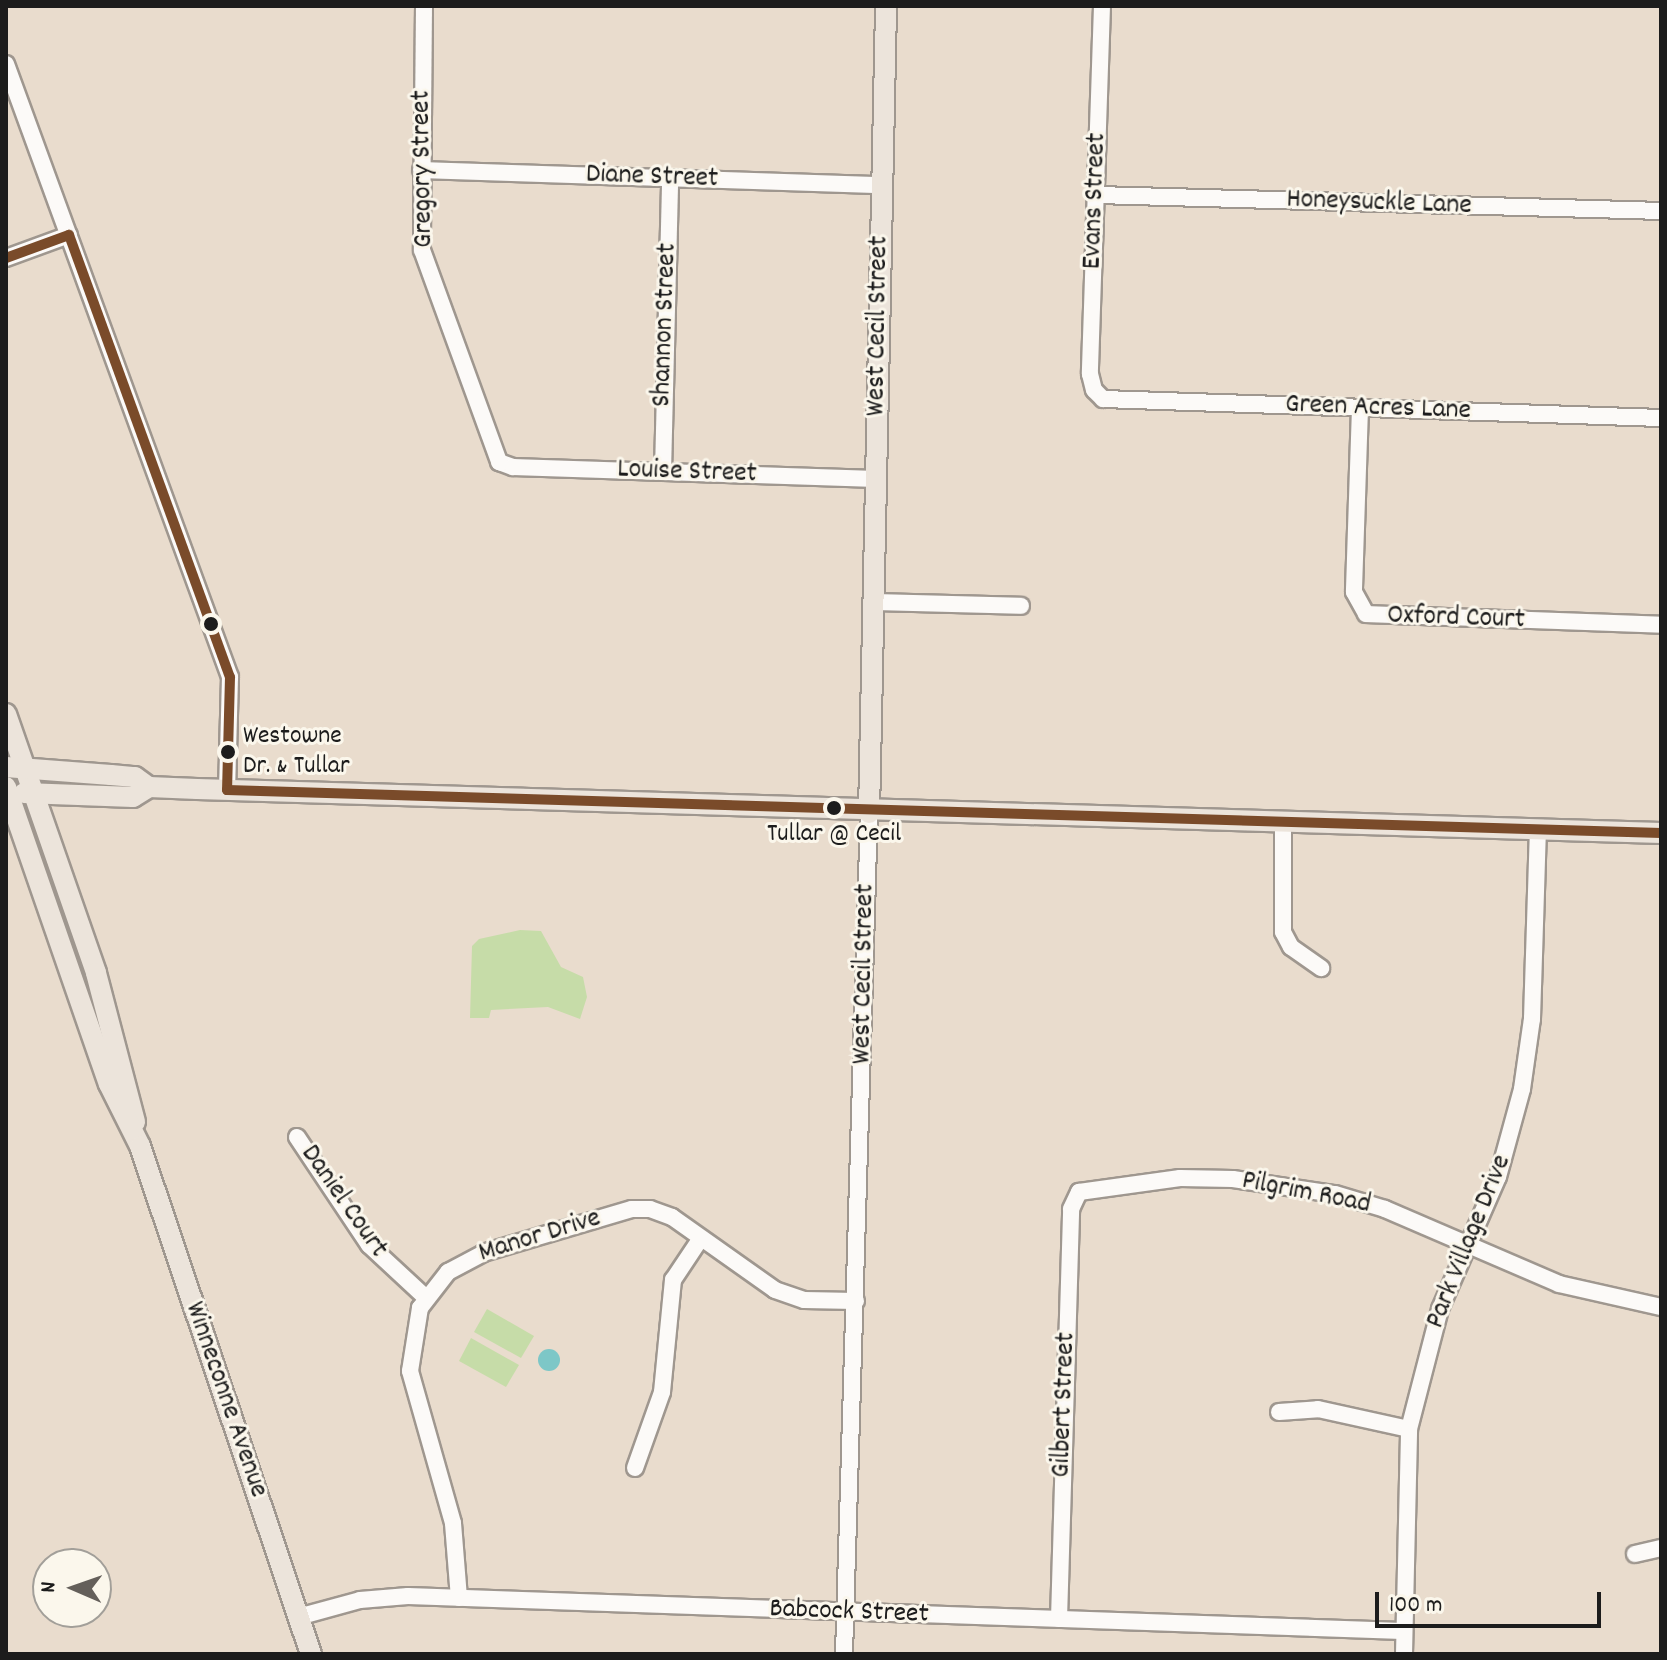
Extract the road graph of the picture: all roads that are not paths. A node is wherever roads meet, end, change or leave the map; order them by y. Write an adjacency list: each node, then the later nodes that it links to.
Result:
1 (424, 6): 5 (street, Gregory Street)
2 (886, 6): 7 (main road, West Cecil Street)
3 (1102, 6): 8 (street, Evans Street)
4 (6, 64): 10 (street)
5 (421, 170): 6 (street, Diane Street); 15 (street, Gregory Street)
6 (670, 179): 7 (street, Diane Street); 16 (street, Shannon Street)
7 (882, 185): 17 (main road, West Cecil Street)
8 (1097, 195): 9 (street, Honeysuckle Lane); 12 (street, Evans Street)
9 (1661, 211)
10 (69, 235): 11 (street); 24 (street)
11 (6, 258)
12 (1098, 395): 13 (street, Green Acres Lane)
13 (1360, 408): 14 (street, Green Acres Lane); 20 (street, Oxford Court)
14 (1661, 418)
15 (499, 462): 16 (street, Louise Street)
16 (663, 472): 17 (street, Louise Street)
17 (876, 479): 18 (main road, West Cecil Street)
18 (873, 602): 19 (street); 27 (main road, West Cecil Street)
19 (1021, 606)
20 (1661, 625)
21 (6, 714): 22 (main road, Winneconne Avenue)
22 (16, 768): 23 (main road); 26 (main road, Winneconne Avenue)
23 (149, 787): 24 (main road); 26 (main road)
24 (227, 790): 27 (main road)
25 (7, 791): 26 (main road); 33 (main road, Winneconne Avenue)
26 (35, 794): 33 (main road, Winneconne Avenue)
27 (869, 813): 28 (main road); 38 (street, West Cecil Street)
28 (1283, 823): 29 (main road); 31 (street)
29 (1538, 829): 30 (main road); 36 (street, Park Village Drive)
30 (1661, 833)
31 (1321, 968)
32 (297, 1137): 37 (street, Daniel Court)
33 (140, 1146): 47 (main road, Winneconne Avenue)
34 (1079, 1192): 36 (street, Pilgrim Road); 48 (street, Gilbert Street)
35 (699, 1241): 37 (street, Manor Drive); 38 (street, Manor Drive); 42 (street)
36 (1468, 1245): 39 (street, Pilgrim Road); 41 (street, Park Village Drive)
37 (425, 1297): 45 (street, Manor Drive)
38 (856, 1301): 46 (street, West Cecil Street)
39 (1661, 1307)
40 (1279, 1412): 41 (street)
41 (1409, 1429): 49 (street, Park Village Drive)
42 (635, 1468)
43 (1661, 1548): 44 (street)
44 (1635, 1554)
45 (459, 1598): 46 (street, Babcock Street); 47 (street, Babcock Street)
46 (845, 1612): 48 (street, Babcock Street); 51 (street, West Cecil Street)
47 (298, 1617): 50 (main road, Winneconne Avenue)
48 (1059, 1619): 49 (street, Babcock Street)
49 (1402, 1631): 52 (street, Park Village Drive)
50 (311, 1654)
51 (844, 1654)
52 (1404, 1654)

